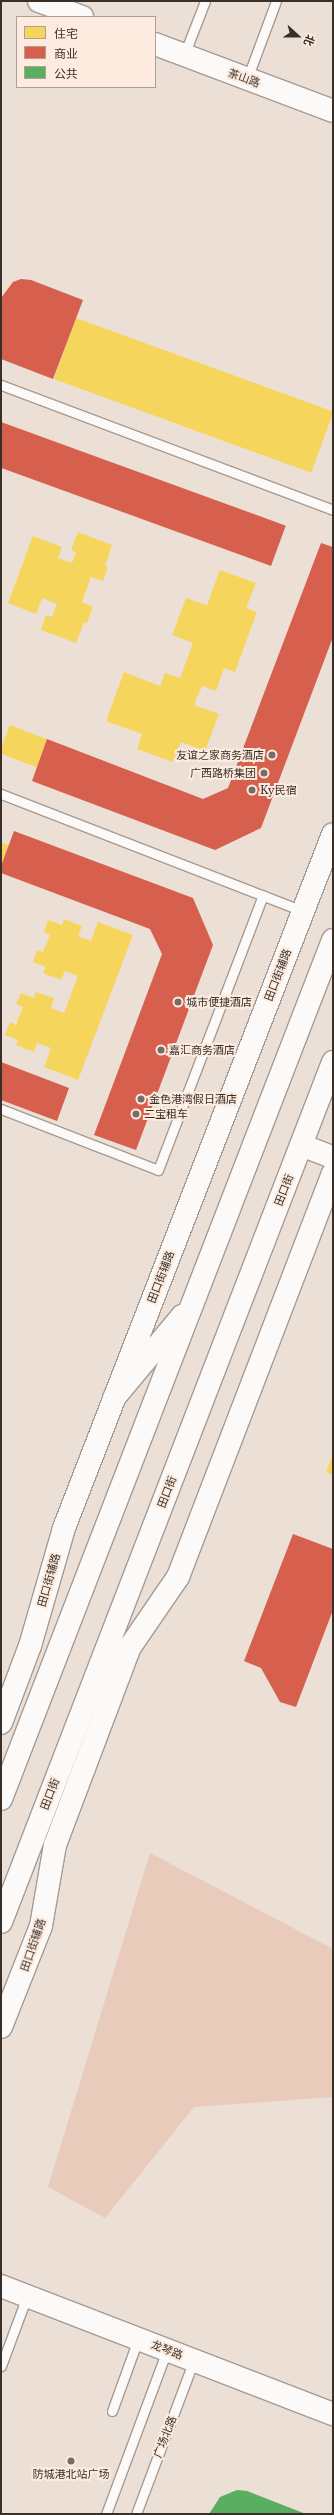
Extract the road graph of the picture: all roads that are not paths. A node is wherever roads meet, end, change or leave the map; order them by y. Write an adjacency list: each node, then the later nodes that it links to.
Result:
1 (39, 1): 4 (main road)
2 (205, 1): 6 (lane)
3 (276, 1): 7 (lane)
4 (79, 16)
5 (156, 44): 6 (main road, 茶山路)
6 (184, 55): 7 (main road, 茶山路)
7 (247, 79): 8 (main road, 茶山路)
8 (333, 111)
9 (1, 385): 10 (lane)
10 (333, 510)
11 (1, 794): 13 (lane)
12 (333, 834): 14 (main road, 田口街辅路)
13 (263, 895): 14 (lane); 17 (lane)
14 (303, 910): 23 (main road, 田口街辅路)
15 (333, 940): 22 (main road)
16 (333, 1062): 18 (main road, 田口街)
17 (1, 1109)
18 (301, 1145): 19 (main road); 26 (main road, 田口街)
19 (333, 1157)
20 (333, 1173): 21 (main road, 田口街辅路)
21 (328, 1200): 27 (main road, 田口街辅路)
22 (194, 1301): 23 (main road); 25 (main road)
23 (114, 1398): 24 (main road, 田口街辅路)
24 (1, 1723)
25 (1, 1799)
26 (1, 1922)
27 (1, 2027)
28 (1, 2286): 29 (main road, 龙琴路)
29 (27, 2296): 30 (main road, 龙琴路); 32 (lane)
30 (138, 2339): 31 (main road, 龙琴路); 35 (lane)
31 (167, 2350): 33 (main road, 龙琴路); 37 (lane)
32 (3, 2355): 34 (lane)
33 (194, 2360): 36 (main road, 龙琴路); 38 (lane, 广场北路)
34 (1, 2366)
35 (112, 2411)
36 (333, 2414)
37 (106, 2514)
38 (136, 2514)

